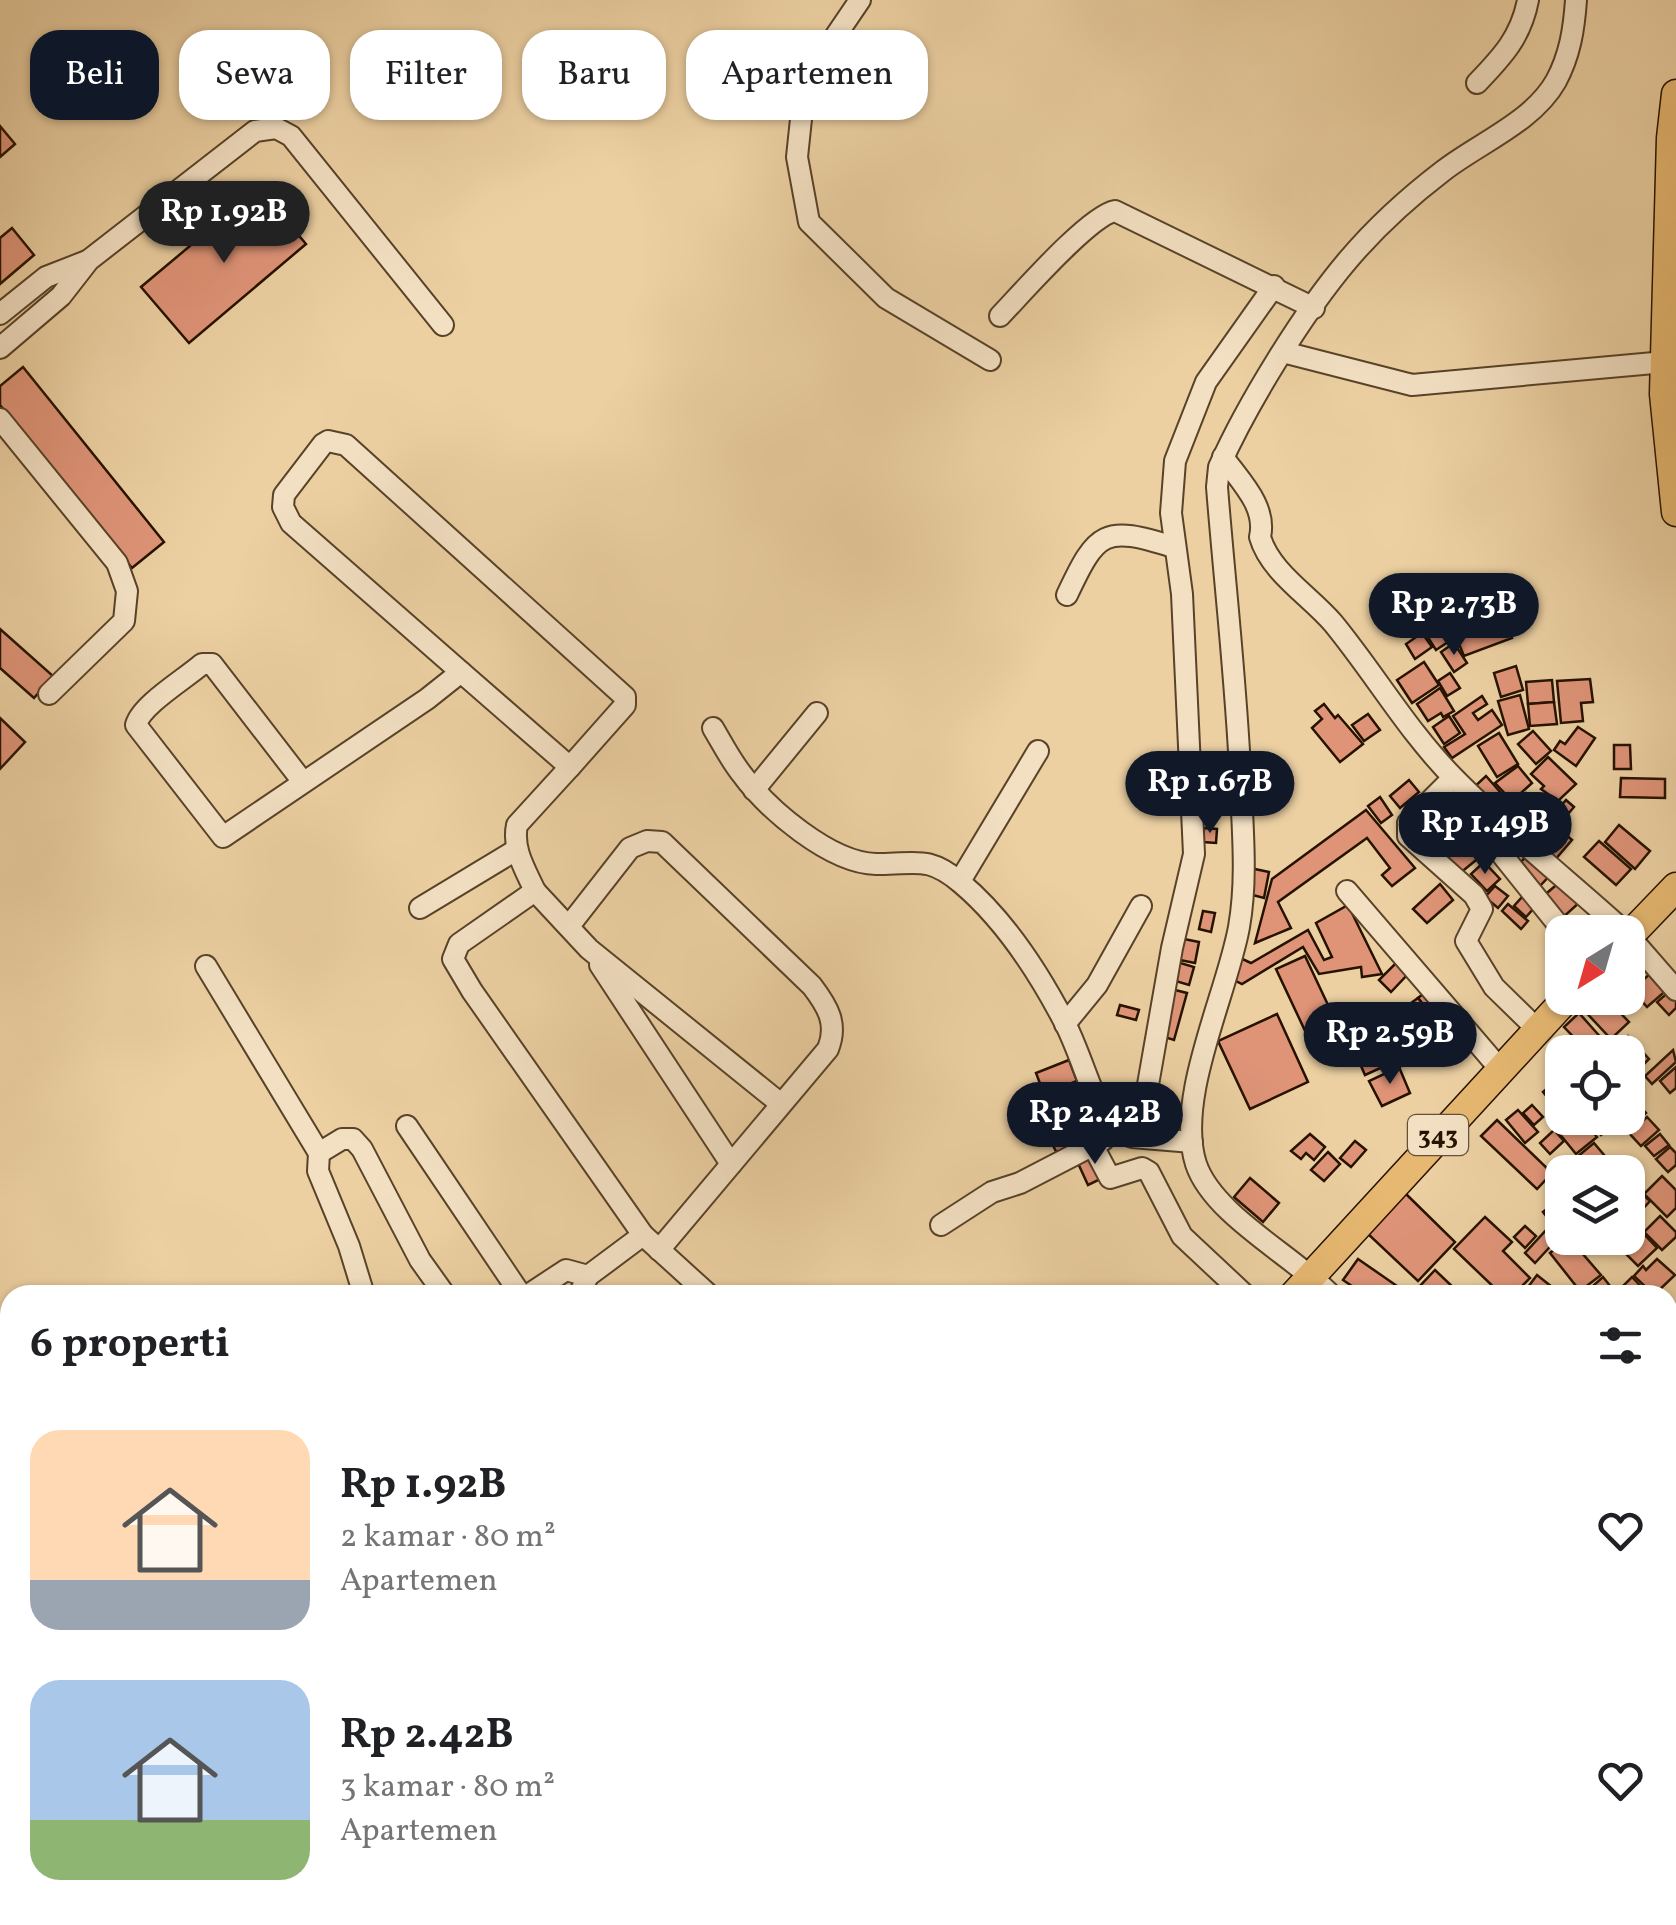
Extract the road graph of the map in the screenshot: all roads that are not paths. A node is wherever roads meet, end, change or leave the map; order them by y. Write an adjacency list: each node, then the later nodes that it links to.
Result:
1 (860, 0): 14 (street)
2 (1528, 0): 4 (street)
3 (1576, 0): 7 (street)
4 (1477, 83)
5 (1676, 94): 8 (main road)
6 (89, 260): 9 (street); 11 (street); 12 (street)
7 (1293, 297): 10 (street); 13 (street); 19 (street)
8 (1671, 297): 15 (main road)
9 (0, 314)
10 (1000, 316)
11 (443, 325)
12 (0, 348)
13 (1283, 352): 15 (street); 17 (street)
14 (990, 360)
15 (1664, 362): 18 (main road)
16 (0, 420): 22 (street)
17 (1223, 457): 27 (street); 54 (street)
18 (1676, 512)
19 (1173, 547): 20 (street); 53 (street)
20 (1066, 595)
21 (461, 672): 26 (street); 26 (street); 28 (street)
22 (50, 694)
23 (817, 712): 29 (street)
24 (713, 728): 29 (street)
25 (1038, 752): 32 (street)
26 (570, 767): 31 (street)
27 (1453, 778): 30 (street); 48 (street)
28 (303, 782): 28 (street)
29 (754, 790): 32 (street)
30 (1503, 825): 38 (street); 39 (street)
31 (516, 850): 34 (street); 37 (street)
32 (960, 882): 47 (street)
33 (1676, 886): 40 (main road)
34 (536, 890): 41 (street); 59 (street)
35 (1347, 891): 49 (street)
36 (1141, 906): 47 (street)
37 (420, 908)
38 (1550, 915)
39 (1604, 915)
40 (1645, 917)
41 (569, 926): 42 (street); 50 (street)
42 (590, 949): 50 (street); 57 (street)
43 (1645, 955): 45 (street)
44 (206, 966): 56 (street)
45 (1676, 990)
46 (1550, 1015): 48 (main road, 343)
47 (1065, 1024): 52 (street)
48 (1537, 1028): 49 (main road, 343)
49 (1500, 1069): 69 (main road, 343)
50 (781, 1104): 57 (street)
51 (408, 1126): 63 (street)
52 (1117, 1133): 53 (street); 55 (street)
53 (1151, 1137): 54 (street)
54 (1185, 1141): 68 (street)
55 (1092, 1146): 58 (street); 67 (street)
56 (318, 1153): 61 (street); 62 (street)
57 (731, 1164): 60 (street)
58 (942, 1225)
59 (643, 1235): 60 (street); 65 (street)
60 (660, 1250): 66 (street)
61 (361, 1285)
62 (438, 1285)
63 (517, 1285)
64 (541, 1285): 65 (street)
65 (584, 1285)
66 (698, 1285)
67 (1234, 1285)
68 (1310, 1285)
69 (1312, 1285)

